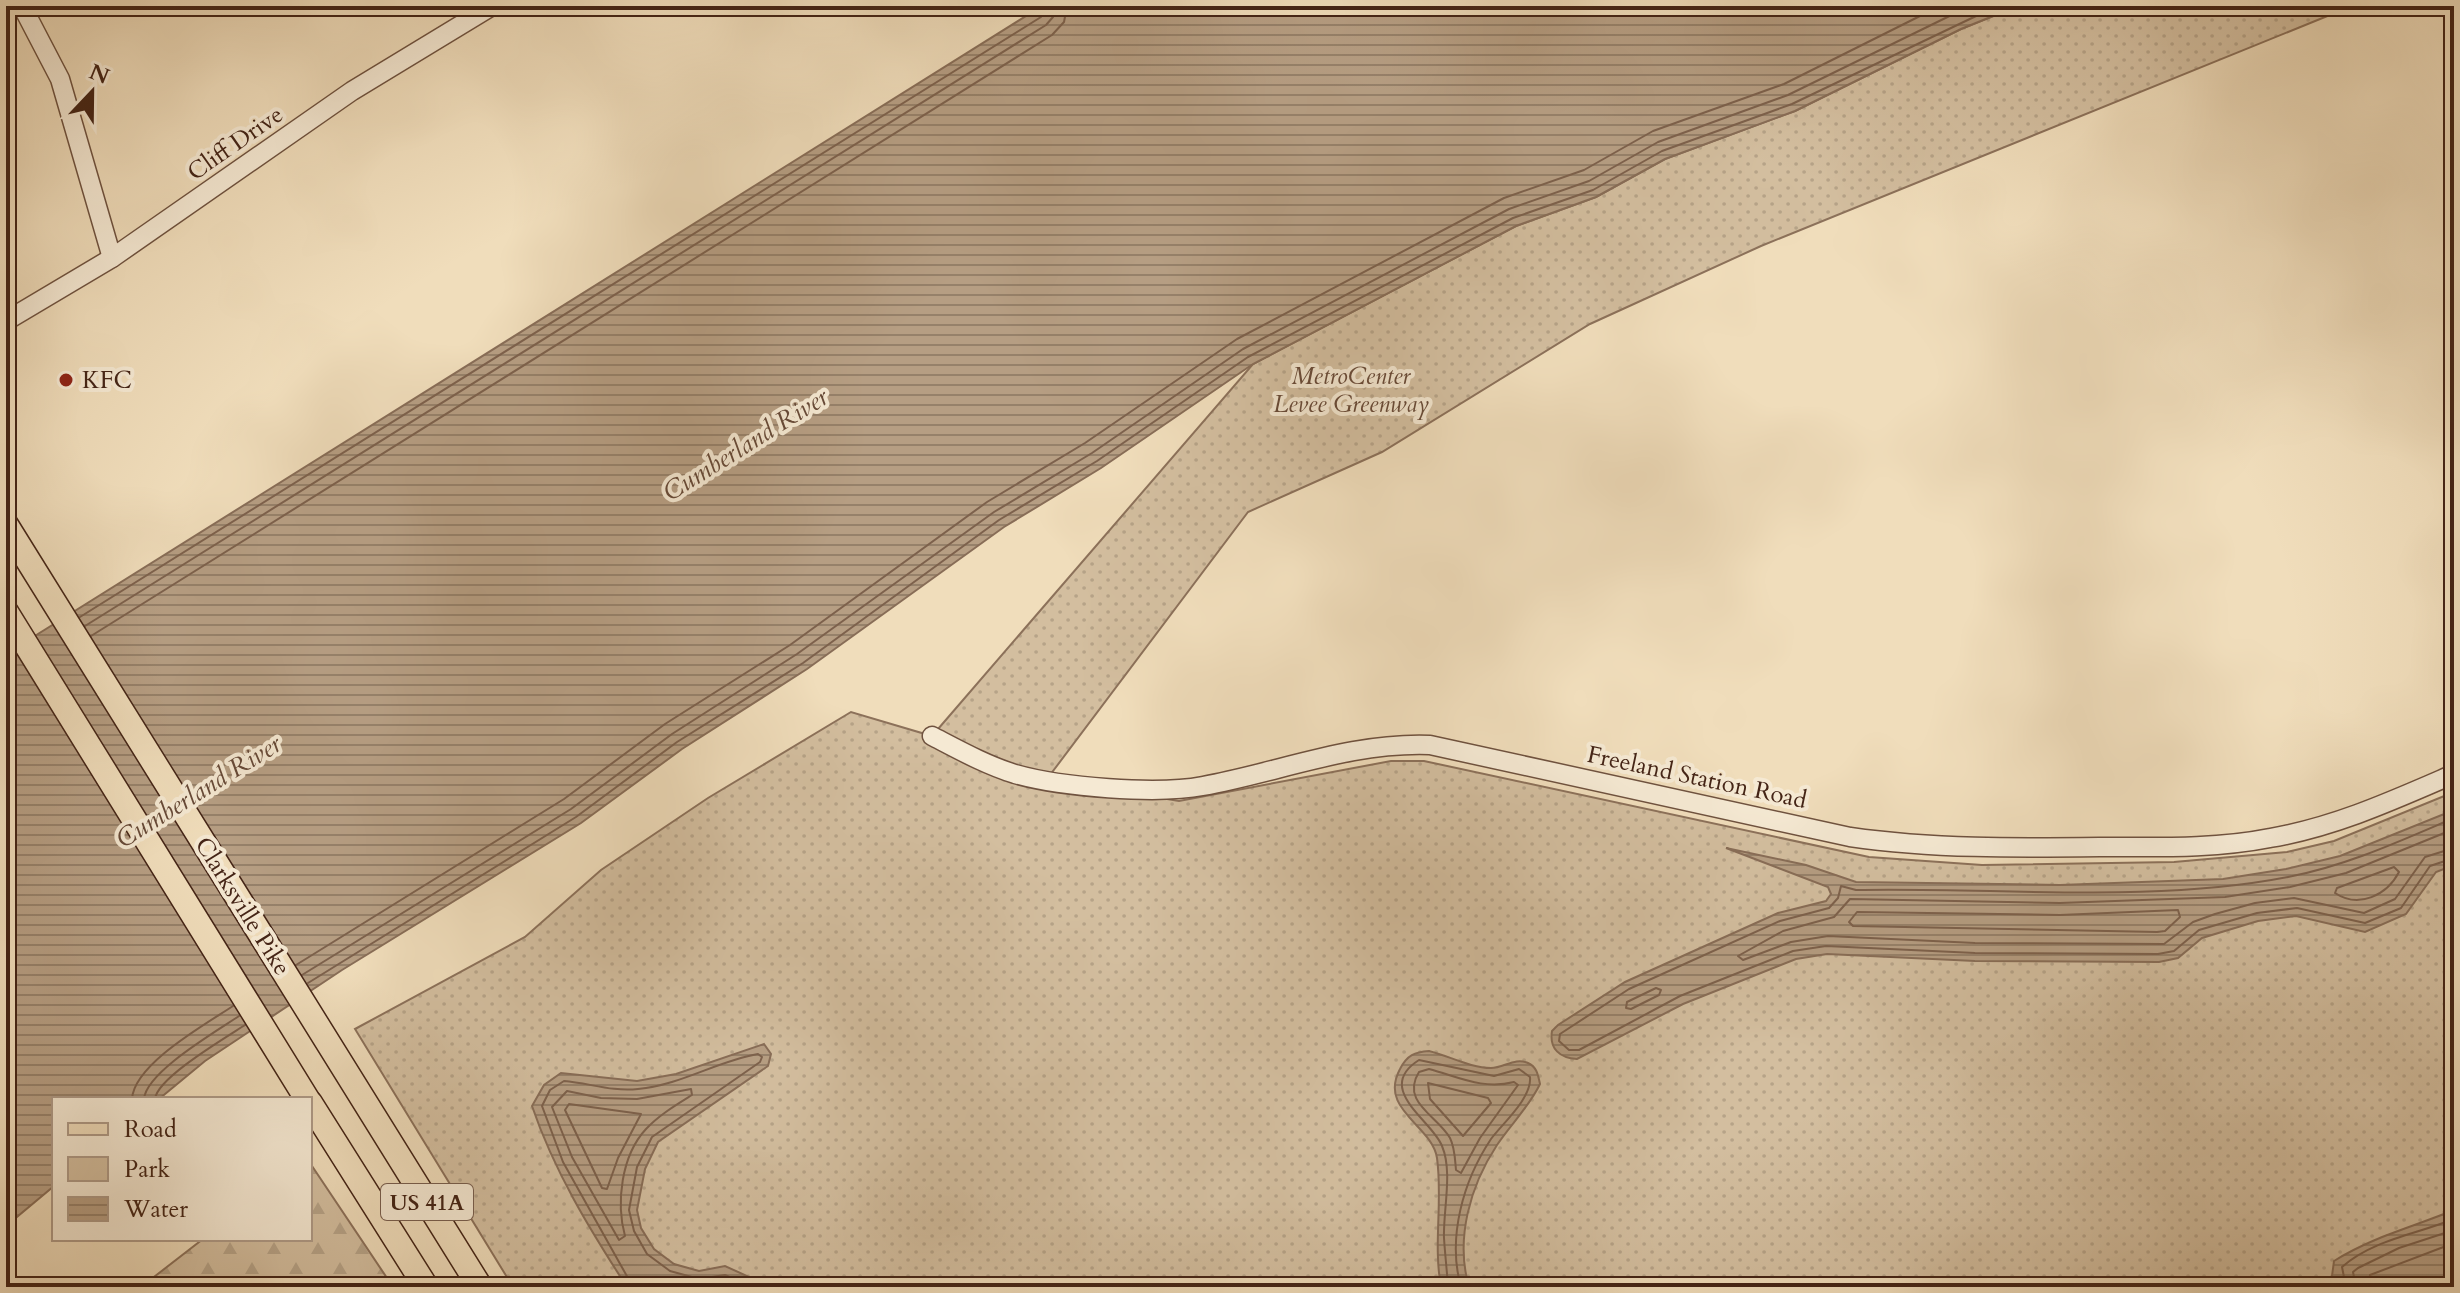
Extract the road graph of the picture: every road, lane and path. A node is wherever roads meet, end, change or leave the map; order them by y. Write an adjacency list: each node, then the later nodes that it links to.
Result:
1 (22, 6): 3 (street)
2 (492, 6): 3 (street, Cliff Drive)
3 (112, 258): 4 (street, Cliff Drive)
4 (6, 321)
5 (9, 528): 12 (main road, Clarksville Pike / US 41A)
6 (6, 612): 9 (main road, Clarksville Pike / US 41A)
7 (932, 736): 8 (street, Freeland Station Road)
8 (2454, 774)
9 (307, 1097)
10 (312, 1106): 11 (main road, Clarksville Pike / US 41A)
11 (426, 1287)
12 (480, 1287)

